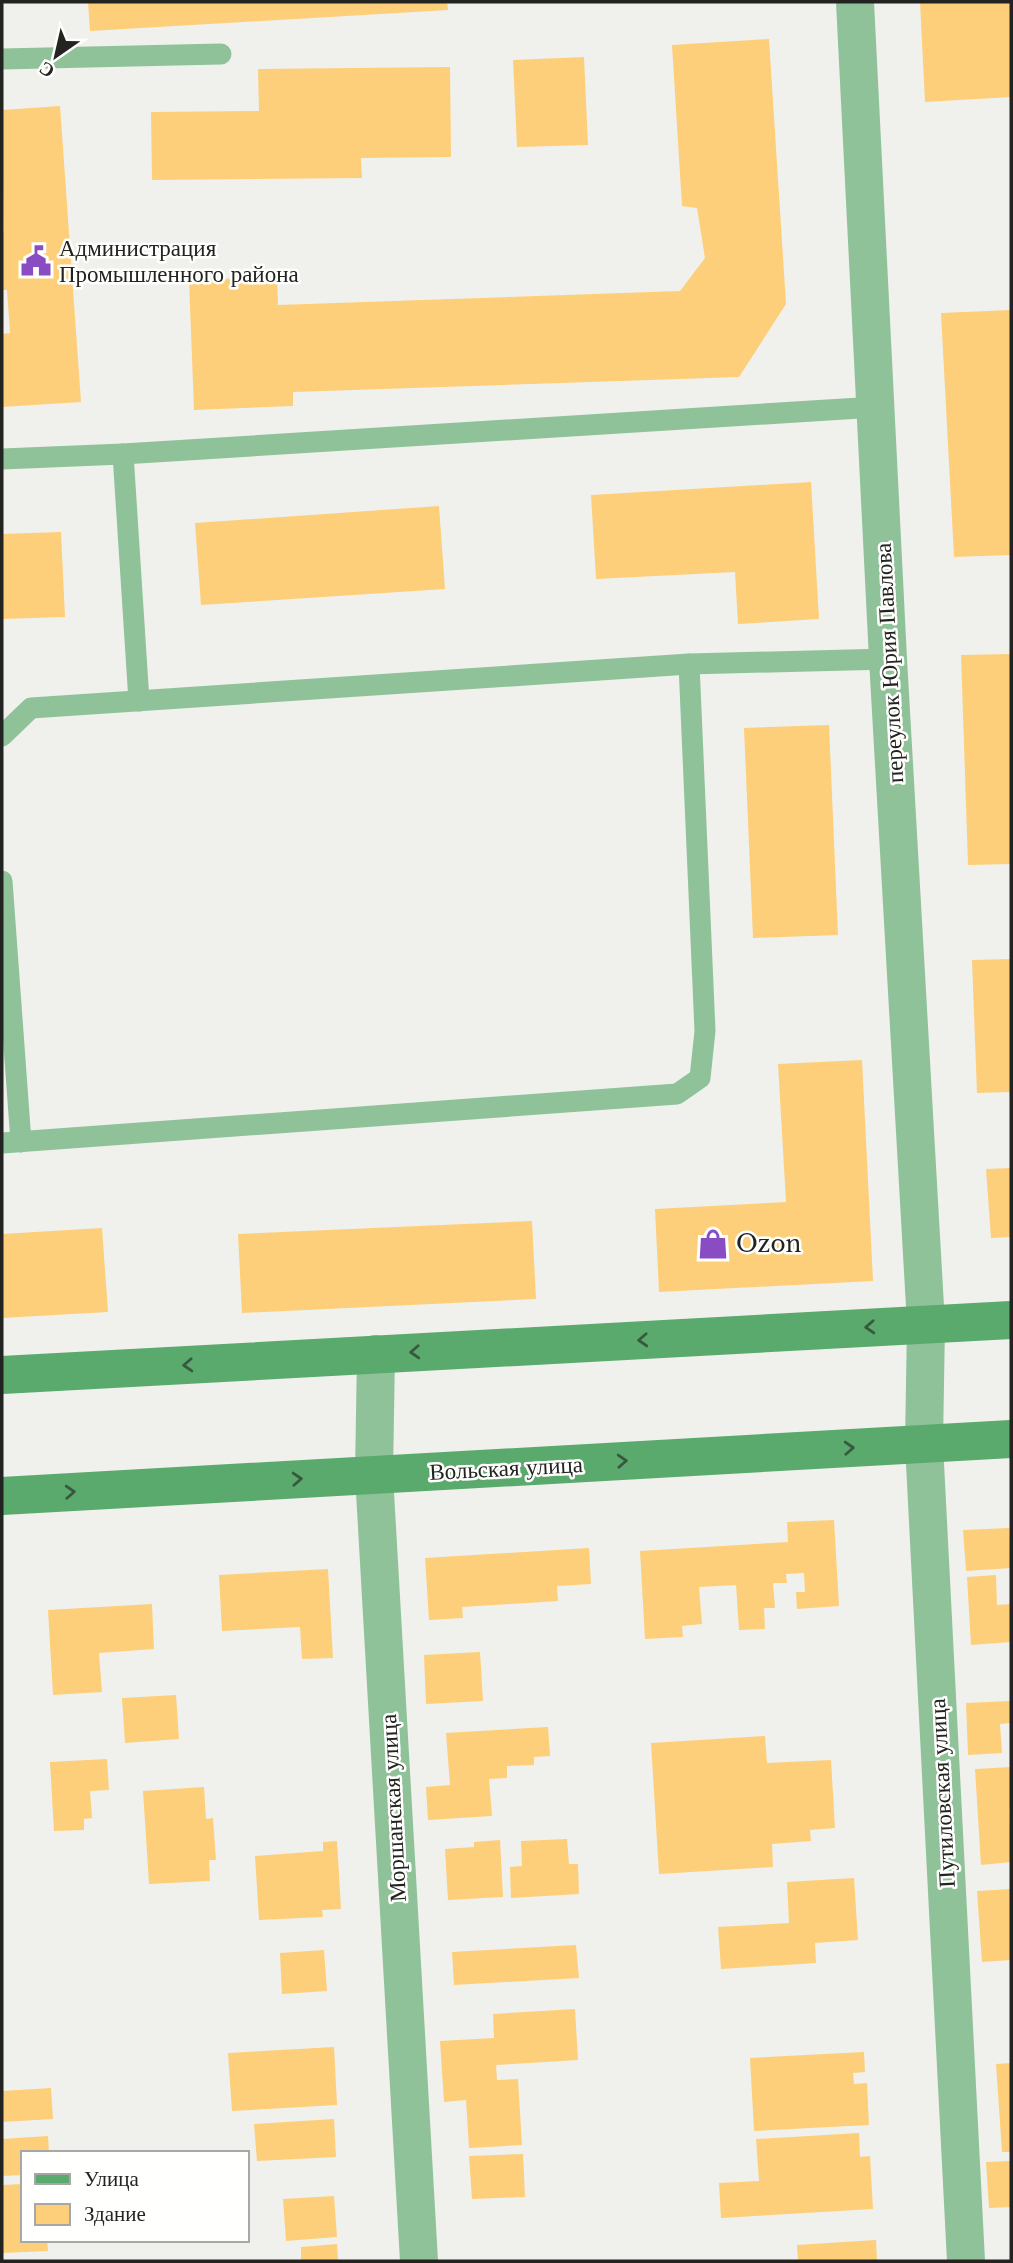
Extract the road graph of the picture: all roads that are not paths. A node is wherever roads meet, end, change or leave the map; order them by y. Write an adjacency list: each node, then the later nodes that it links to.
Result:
1 (855, 2): 4 (street, переулок Юрия Павлова)
2 (222, 54): 3 (lane)
3 (2, 59)
4 (876, 407): 5 (lane); 7 (street, переулок Юрия Павлова)
5 (123, 454): 6 (lane); 9 (lane)
6 (2, 459)
7 (888, 659): 8 (lane); 14 (street, переулок Юрия Павлова)
8 (689, 664): 9 (lane); 12 (lane)
9 (139, 701): 10 (lane)
10 (2, 736)
11 (2, 881): 12 (lane)
12 (11, 1142)
13 (1011, 1320): 14 (main road)
14 (926, 1324): 15 (main road, one-way to 15); 18 (street, Путиловская улица)
15 (376, 1354): 16 (main road, one-way to 16); 19 (street, Моршанская улица)
16 (2, 1375)
17 (1011, 1439): 18 (main road, Вольская улица)
18 (924, 1444): 19 (main road, Вольская улица, one-way to 18); 22 (street, Путиловская улица)
19 (374, 1475): 20 (main road, Вольская улица, one-way to 19); 21 (street, Моршанская улица)
20 (2, 1496)
21 (419, 2261)
22 (966, 2261)

